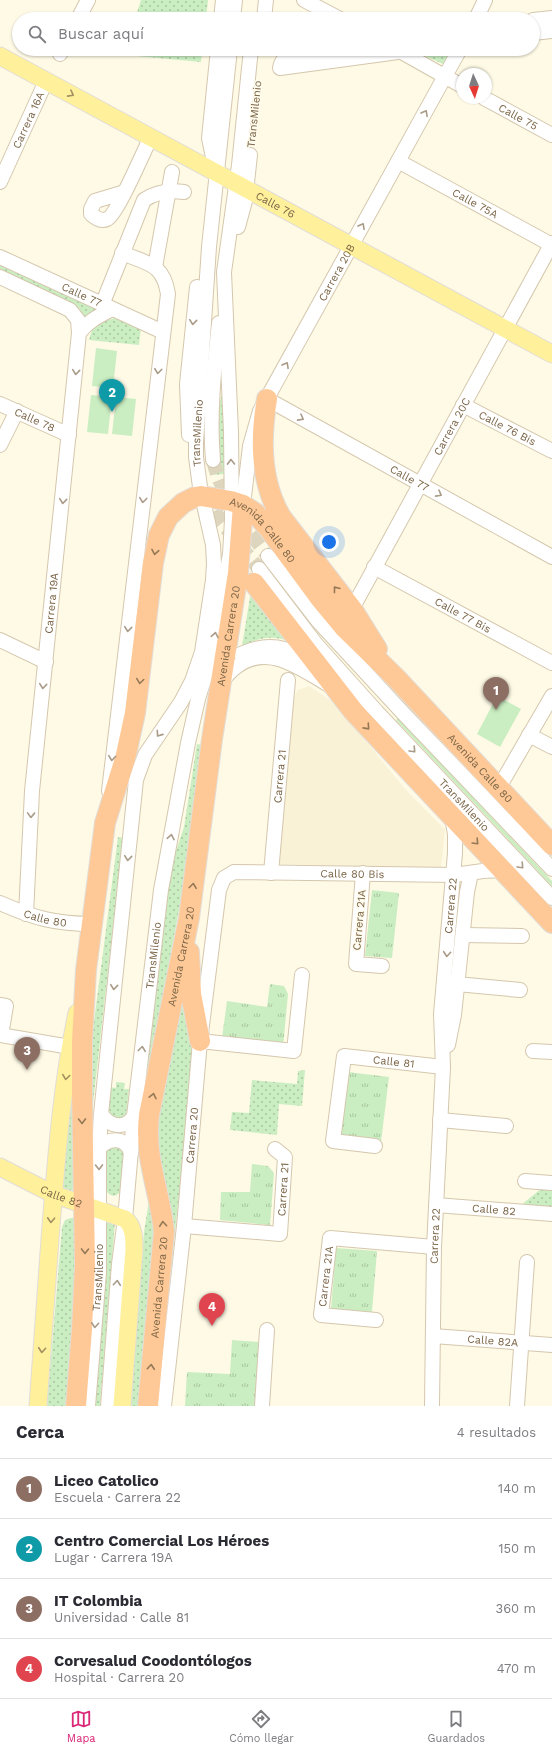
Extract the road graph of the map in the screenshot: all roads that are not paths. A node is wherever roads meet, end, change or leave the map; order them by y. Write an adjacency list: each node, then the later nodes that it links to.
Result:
1 (88, 0): 8 (street)
2 (223, 0): 9 (street)
3 (235, 0): 10 (street)
4 (256, 0): 11 (street)
5 (266, 0): 12 (street)
6 (304, 0): 13 (street)
7 (485, 0): 14 (street)
8 (82, 12)
9 (222, 12)
10 (234, 12)
11 (255, 12)
12 (265, 12)
13 (327, 12)
14 (479, 12)
15 (552, 18): 16 (street)
16 (540, 19)
17 (552, 31): 18 (street)
18 (540, 32)
19 (0, 56): 29 (main road, Calle 76)
20 (217, 56): 36 (street, TransMilenio)
21 (229, 56): 36 (street, TransMilenio)
22 (250, 56): 38 (street, TransMilenio)
23 (260, 56): 38 (street, TransMilenio)
24 (286, 56): 25 (street)
25 (359, 56)
26 (409, 56): 28 (street)
27 (456, 56): 28 (street, Carrera 20B)
28 (445, 76): 30 (street); 34 (street, Carrera 20B, one-way to 28)
29 (46, 81): 33 (main road, Calle 76, one-way to 33); 37 (street, Carrera 16A)
30 (456, 82)
31 (492, 102): 32 (street, Calle 75)
32 (552, 136)
33 (151, 137): 36 (main road, Calle 76); 40 (street)
34 (398, 161): 42 (street, Calle 75A); 43 (street, Carrera 20B, one-way to 34)
35 (172, 172): 39 (street)
36 (216, 172): 38 (main road, Calle 76); 62 (street, TransMilenio); 62 (street, TransMilenio, one-way to 62)
37 (0, 182)
38 (241, 186): 43 (main road, Calle 76); 47 (street, TransMilenio)
39 (169, 191): 41 (street); 44 (street); 46 (street)
40 (125, 192)
41 (184, 192)
42 (552, 244): 50 (street, Carrera 20C)
43 (351, 246): 50 (main road, Calle 76); 54 (street, Carrera 20B, one-way to 43)
44 (122, 253): 46 (street); 49 (street)
45 (0, 257): 49 (street, Calle 77)
46 (155, 267): 51 (street)
47 (224, 272): 61 (street, TransMilenio); 65 (street, TransMilenio, one-way to 47)
48 (0, 277): 52 (street, Calle 77)
49 (107, 307): 51 (street, Calle 77); 52 (street)
50 (506, 328): 53 (main road, Calle 76); 56 (street, Carrera 20C)
51 (163, 332): 86 (street, one-way to 86)
52 (79, 333): 58 (street, Carrera 19A, one-way to 58)
53 (552, 354)
54 (267, 399): 63 (street, Calle 77, one-way to 63); 65 (street, Carrera 20B); 70 (highway, one-way to 54)
55 (0, 404): 57 (street, Calle 78)
56 (463, 405): 60 (street, Calle 76 Bis); 63 (street, Carrera 20C)
57 (16, 412): 58 (street, Calle 78); 59 (street)
58 (69, 436): 72 (street, Carrera 19A, one-way to 72)
59 (0, 445)
60 (552, 451)
61 (213, 460)
62 (195, 466): 64 (street, TransMilenio)
63 (420, 484): 67 (street, Calle 77, one-way to 67); 68 (street, Carrera 20C)
64 (201, 496): 65 (highway, Avenida Calle 80); 80 (street, TransMilenio, one-way to 80); 86 (highway, one-way to 86)
65 (238, 503): 75 (highway, Avenida Carrera 20); 76 (highway, Avenida Calle 80)
66 (268, 556): 81 (street, TransMilenio)
67 (552, 557)
68 (374, 568): 70 (street, Carrera 20C); 73 (street, Calle 77 Bis)
69 (256, 576): 74 (highway); 78 (street, TransMilenio)
70 (352, 609): 76 (highway)
71 (0, 640): 72 (street)
72 (46, 662): 97 (street, Carrera 19A, one-way to 97)
73 (552, 663)
74 (316, 664): 75 (street, TransMilenio); 78 (highway)
75 (217, 675): 78 (street, TransMilenio); 80 (street, TransMilenio); 98 (highway, Avenida Carrera 20, one-way to 75); 116 (street, TransMilenio, one-way to 75)
76 (397, 679): 84 (highway, Avenida Calle 80)
77 (288, 680): 91 (street, Carrera 21)
78 (342, 684): 81 (street, TransMilenio); 85 (highway, one-way to 85); 95 (street, TransMilenio, one-way to 95)
79 (552, 696): 82 (street)
80 (181, 702): 115 (street, TransMilenio, one-way to 115)
81 (404, 714): 88 (street, TransMilenio)
82 (529, 735): 83 (street); 84 (street)
83 (552, 747)
84 (498, 789): 87 (highway, Avenida Calle 80)
85 (452, 818): 89 (highway, one-way to 89); 94 (street, Carrera 22)
86 (105, 823): 100 (highway)
87 (552, 845)
88 (552, 869)
89 (503, 870): 92 (street, Carrera 22); 99 (highway)
90 (234, 872): 91 (street, Calle 80 Bis); 110 (street, Carrera 20)
91 (271, 873): 93 (street, Calle 80 Bis)
92 (471, 873): 94 (street, Calle 80 Bis); 101 (street, Carrera 22)
93 (363, 874): 94 (street, Calle 80 Bis); 103 (street, Carrera 21A)
94 (454, 875): 114 (street, Carrera 22, one-way to 114)
95 (552, 898)
96 (0, 903): 97 (street, Calle 80)
97 (26, 914): 100 (street, Calle 80)
98 (189, 918): 110 (highway); 144 (highway, Avenida Carrera 20, one-way to 98)
99 (552, 923)
100 (93, 924): 104 (highway)
101 (462, 935): 102 (street); 106 (street, Carrera 22)
102 (522, 936)
103 (382, 966)
104 (86, 970): 111 (main road); 128 (highway, one-way to 128)
105 (302, 975): 110 (street)
106 (457, 984): 107 (street); 114 (street, Carrera 22)
107 (520, 990)
108 (0, 1005): 109 (street)
109 (0, 1035): 111 (street)
110 (200, 1041): 131 (street, Carrera 20)
111 (70, 1047): 126 (main road, one-way to 126)
112 (533, 1051): 113 (street)
113 (552, 1052)
114 (443, 1067): 117 (street, Carrera 22); 119 (street, Calle 81)
115 (101, 1114): 116 (street); 120 (street, TransMilenio)
116 (134, 1116): 122 (street, TransMilenio)
117 (440, 1120): 118 (street); 127 (street, Carrera 22)
118 (506, 1126)
119 (375, 1146)
120 (99, 1148): 122 (street); 128 (street, TransMilenio, one-way to 128)
121 (275, 1149): 131 (street, Carrera 21)
122 (131, 1153): 130 (street, TransMilenio)
123 (0, 1167): 126 (main road, Calle 82)
124 (525, 1181): 125 (street)
125 (552, 1183)
126 (53, 1194): 128 (main road, Calle 82); 139 (main road, one-way to 139)
127 (436, 1205): 129 (street, Calle 82); 132 (street, Carrera 22)
128 (92, 1207): 130 (main road, Calle 82); 140 (highway, one-way to 140); 141 (street, TransMilenio, one-way to 141)
129 (552, 1214)
130 (125, 1219): 142 (street, TransMilenio, one-way to 130); 143 (main road)
131 (184, 1226): 145 (street, Carrera 20)
132 (434, 1246): 134 (street, Carrera 21A); 136 (street, Carrera 22)
133 (527, 1262): 137 (street)
134 (376, 1320)
135 (267, 1330): 146 (street)
136 (433, 1336): 137 (street, Calle 82A); 147 (street, Carrera 22)
137 (521, 1343): 138 (street, Calle 82A); 148 (street)
138 (552, 1345)
139 (38, 1406)
140 (76, 1406)
141 (88, 1406)
142 (108, 1406)
143 (122, 1406)
144 (148, 1406)
145 (164, 1406)
146 (262, 1406)
147 (432, 1406)
148 (517, 1406)

